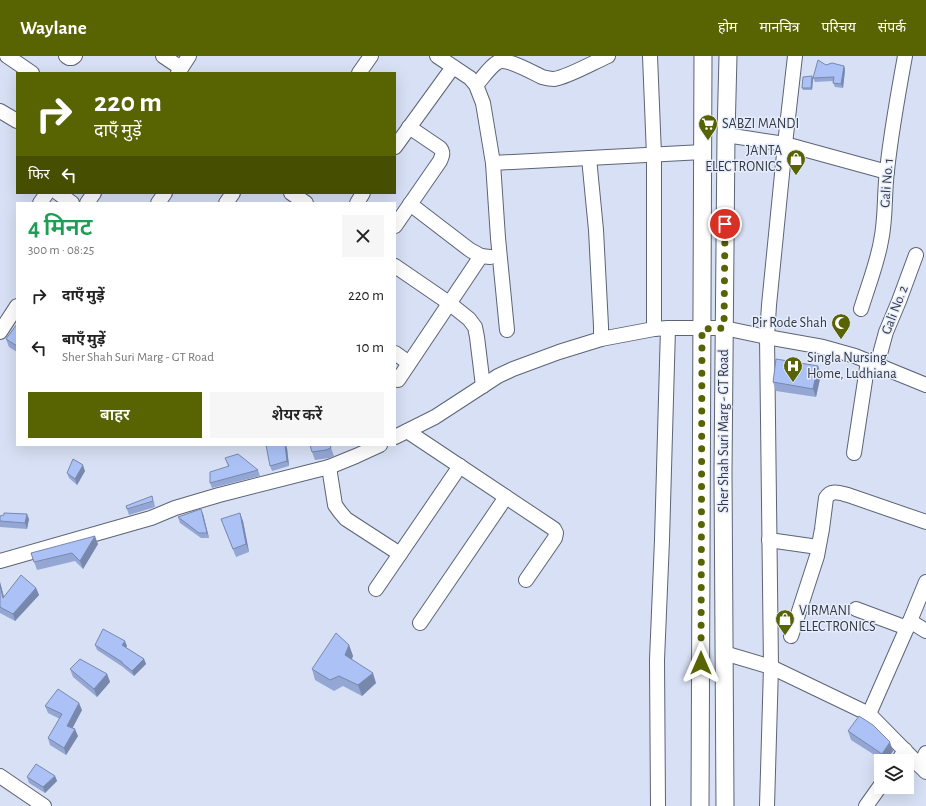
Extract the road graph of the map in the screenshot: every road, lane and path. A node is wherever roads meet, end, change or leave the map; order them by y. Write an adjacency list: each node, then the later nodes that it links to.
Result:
1 (7, 56): 16 (street)
2 (66, 56): 3 (street)
3 (75, 56)
4 (163, 56): 15 (street)
5 (189, 56): 15 (street)
6 (370, 56): 17 (street)
7 (437, 56): 14 (street)
8 (608, 56): 18 (street)
9 (650, 56): 26 (street)
10 (703, 56): 25 (main road, Sher Shah Suri Marg - GT Road)
11 (728, 56): 22 (main road, Sher Shah Suri Marg - GT Road)
12 (795, 56): 23 (street)
13 (905, 56): 29 (street, Gali No. 1)
14 (453, 66): 18 (street); 21 (street)
15 (180, 71)
16 (31, 72)
17 (360, 72)
18 (476, 85): 28 (street)
19 (0, 111): 20 (street)
20 (16, 120)
21 (409, 127): 24 (street); 34 (street)
22 (726, 135): 23 (street); 43 (main road, Sher Shah Suri Marg - GT Road)
23 (785, 144): 29 (street); 48 (street)
24 (396, 146)
25 (703, 152): 26 (street); 45 (main road, Sher Shah Suri Marg - GT Road)
26 (654, 155): 27 (street); 44 (street)
27 (589, 158): 28 (street); 49 (street)
28 (492, 162): 38 (street)
29 (886, 172): 42 (street, Gali No. 1)
30 (59, 194): 32 (street)
31 (363, 194): 33 (street)
32 (71, 202)
33 (357, 202)
34 (410, 204): 35 (street); 37 (street)
35 (396, 225)
36 (916, 255): 52 (street, Gali No. 2)
37 (481, 256): 38 (street); 40 (street)
38 (500, 256): 46 (street)
39 (396, 268): 40 (street)
40 (449, 303): 51 (street); 55 (street)
41 (16, 308): 47 (street)
42 (861, 308)
43 (724, 328): 45 (street); 48 (street); 75 (main road, Sher Shah Suri Marg - GT Road)
44 (661, 329): 45 (street); 49 (street); 85 (street)
45 (702, 329): 86 (main road, Sher Shah Suri Marg - GT Road)
46 (507, 330)
47 (0, 332)
48 (767, 337): 52 (street); 63 (street)
49 (601, 339): 55 (street)
50 (396, 354): 51 (street)
51 (409, 363): 53 (street)
52 (872, 363): 54 (street); 58 (street, Gali No. 2)
53 (398, 380)
54 (924, 380)
55 (483, 386): 56 (street)
56 (401, 434): 59 (street)
57 (378, 446): 60 (street)
58 (854, 453)
59 (460, 466): 61 (street); 65 (street)
60 (329, 467): 65 (street); 66 (street)
61 (506, 498): 67 (street); 71 (street)
62 (926, 522): 64 (street)
63 (769, 540): 64 (street); 76 (street)
64 (818, 547): 74 (street)
65 (400, 554): 69 (street)
66 (0, 561)
67 (526, 580)
68 (926, 582): 72 (street)
69 (376, 589)
70 (856, 609): 72 (street)
71 (420, 623)
72 (909, 625): 73 (street); 77 (street)
73 (926, 632)
74 (791, 636)
75 (724, 653): 76 (street); 87 (main road, Sher Shah Suri Marg - GT Road)
76 (771, 667): 77 (street); 88 (street)
77 (869, 714): 79 (street)
78 (926, 753): 81 (street)
79 (899, 754)
80 (914, 764): 81 (street)
81 (923, 769)
82 (0, 776): 84 (street)
83 (875, 794): 89 (street)
84 (44, 806)
85 (658, 806)
86 (700, 806)
87 (725, 806)
88 (768, 806)
89 (866, 806)

